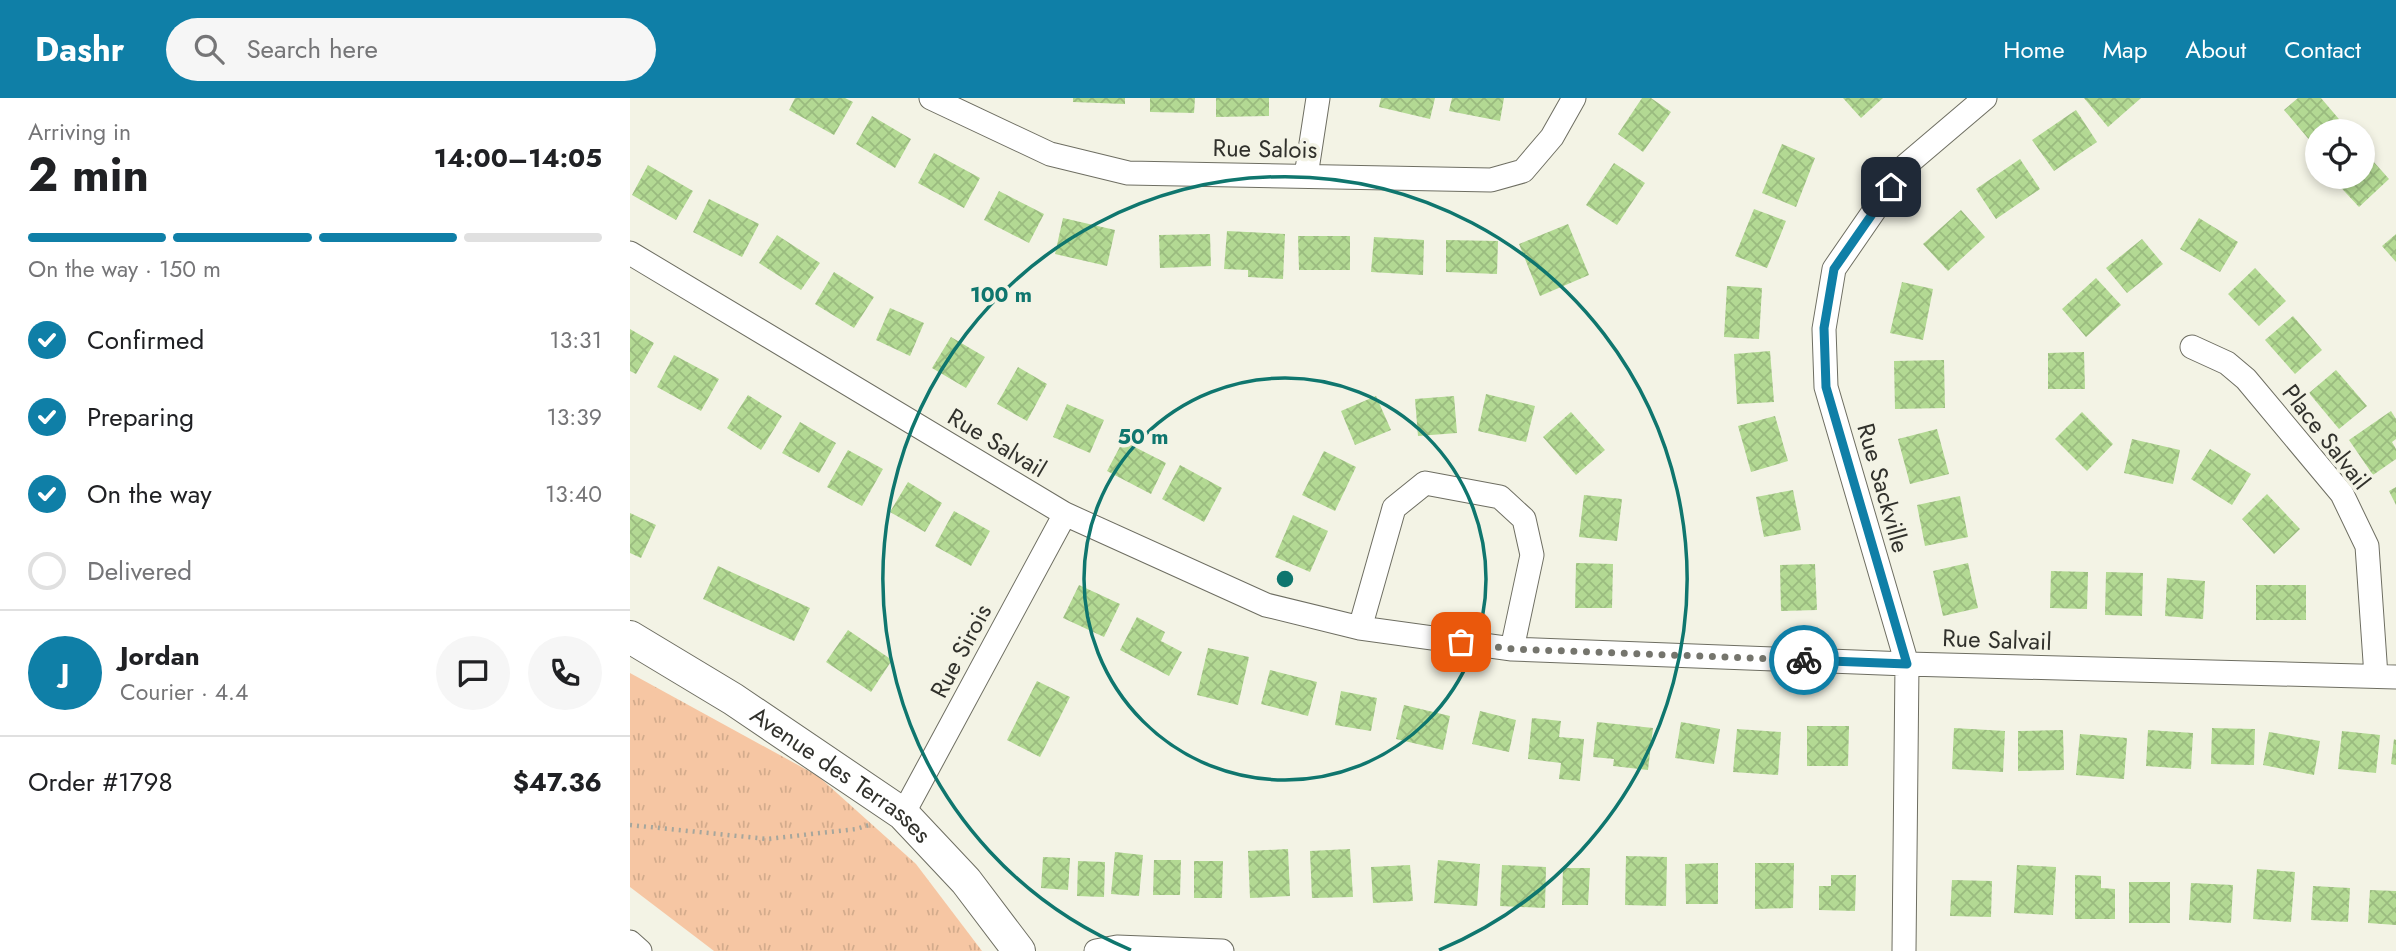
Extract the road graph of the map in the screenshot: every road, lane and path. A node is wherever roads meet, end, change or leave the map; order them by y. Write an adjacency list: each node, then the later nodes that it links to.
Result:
1 (931, 98): 5 (street, Rue Salois)
2 (1318, 98): 5 (street)
3 (1574, 98): 5 (street, Rue Salois)
4 (1984, 98): 12 (street, Rue Sackville)
5 (1306, 176)
6 (630, 253): 8 (street, Rue Salvail)
7 (2192, 346): 13 (street, Place Salvail)
8 (1065, 514): 9 (street, Rue Salvail); 14 (street, Rue Sirois)
9 (1360, 628): 11 (street, Rue Salvail); 11 (street)
10 (630, 637): 14 (street, Avenue des Terrasses)
11 (1512, 649): 12 (street, Rue Salvail)
12 (1907, 664): 13 (street, Rue Salvail); 22 (street, Rue Sackville)
13 (2386, 676)
14 (904, 814): 19 (street, Avenue des Terrasses)
15 (630, 825): 16 (path)
16 (856, 829)
17 (630, 942): 18 (street)
18 (640, 951)
19 (1019, 951)
20 (1096, 951): 21 (street)
21 (1222, 951)
22 (1904, 951)

